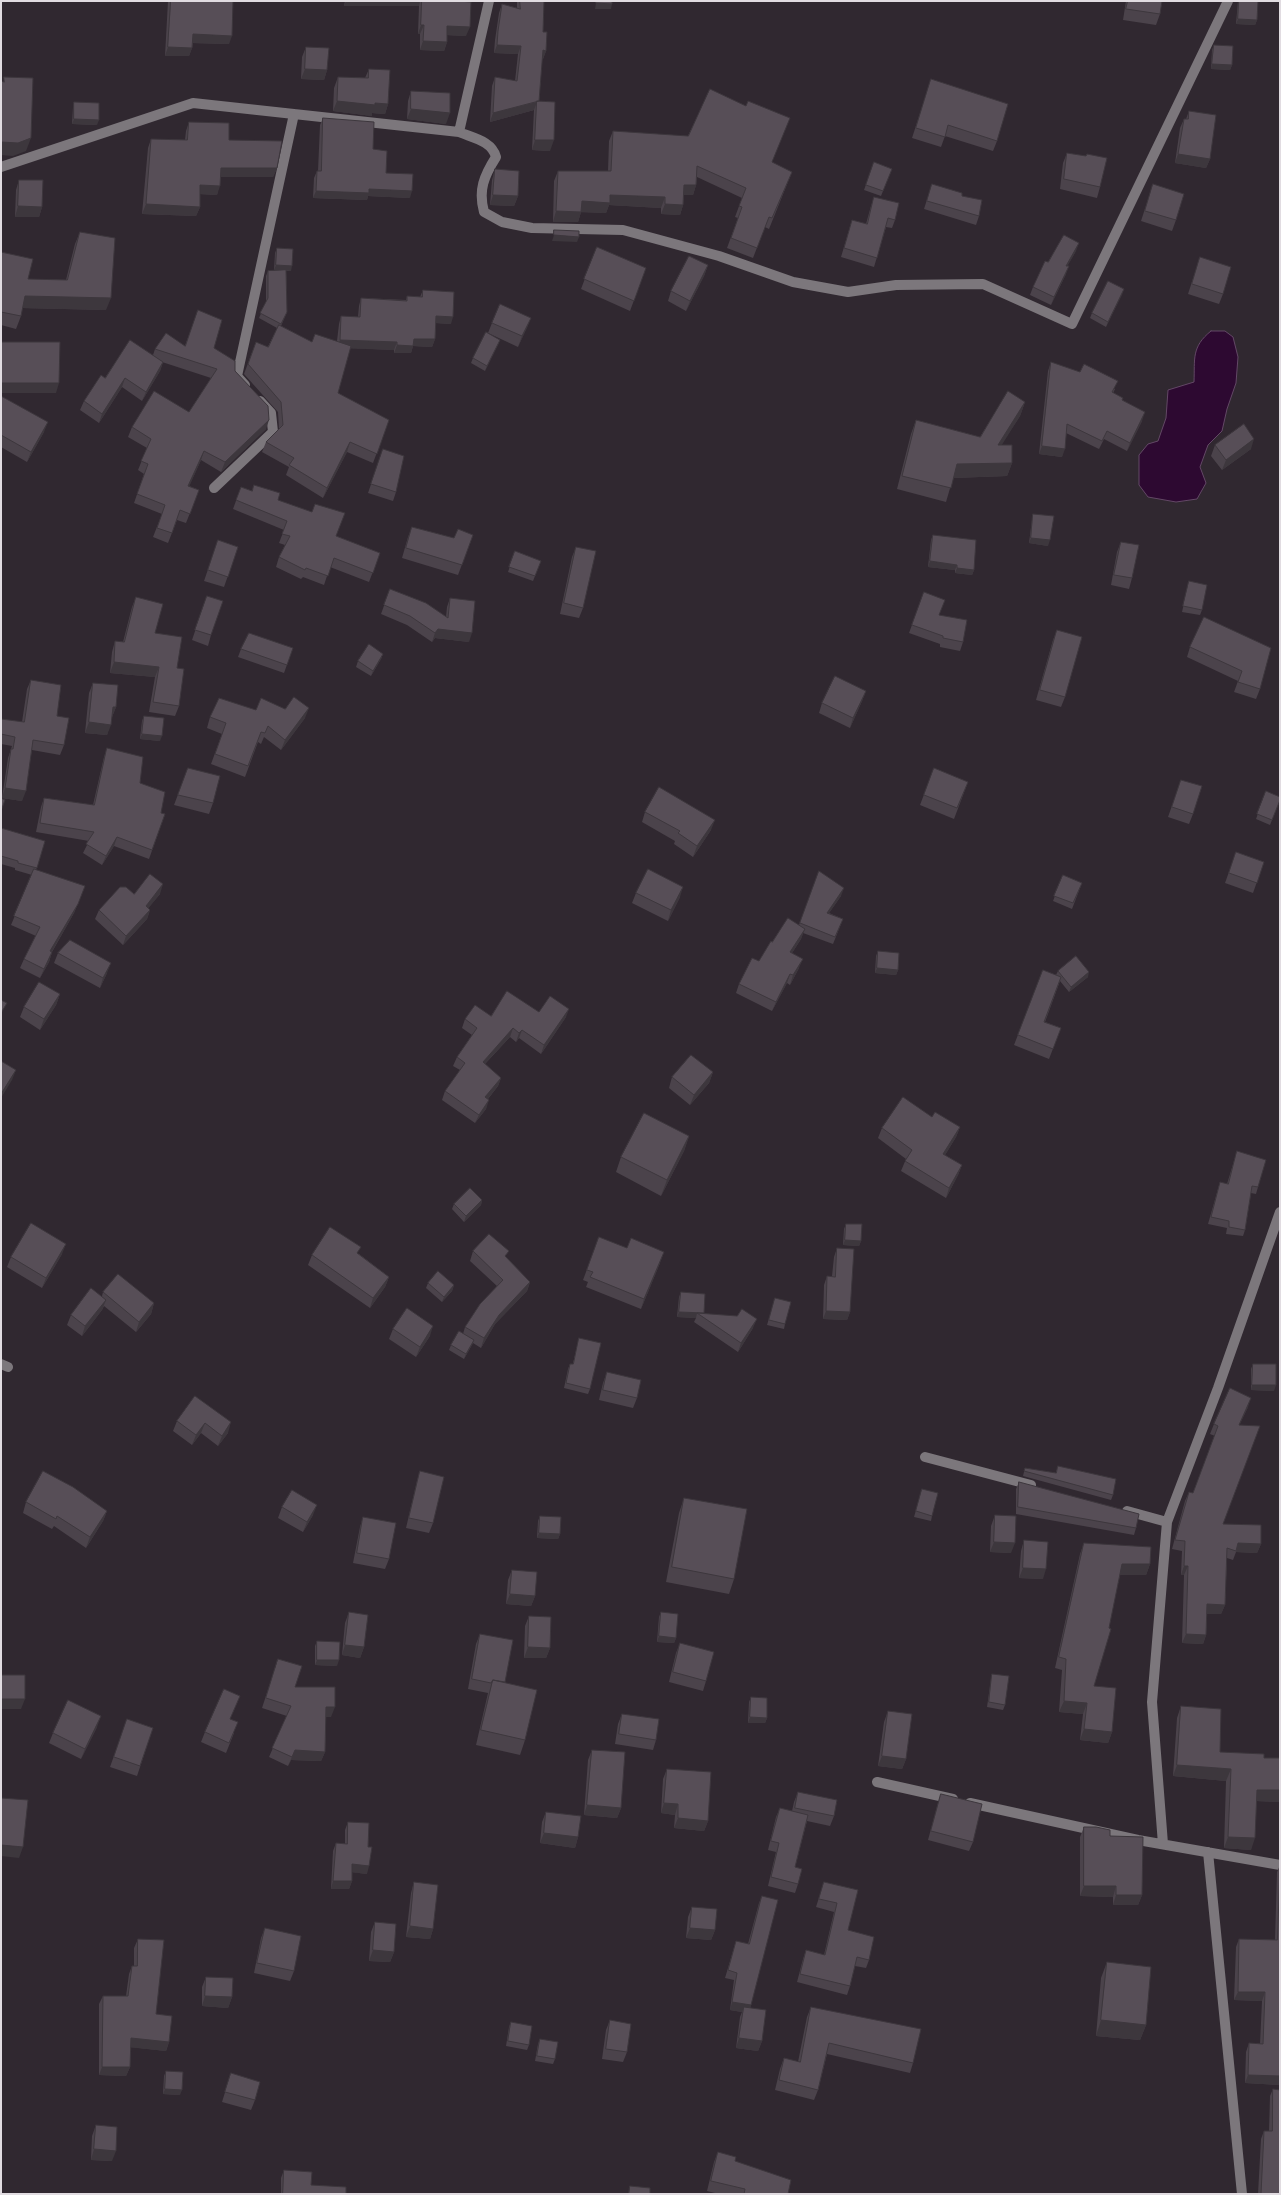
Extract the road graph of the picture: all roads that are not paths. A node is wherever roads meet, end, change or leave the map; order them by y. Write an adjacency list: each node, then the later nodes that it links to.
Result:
1 (489, 1): 4 (street)
2 (1228, 1): 4 (street)
3 (294, 114): 4 (street); 5 (street); 6 (street)
4 (459, 132)
5 (1, 167)
6 (214, 488)
7 (1280, 1212): 11 (street)
8 (925, 1456): 9 (street)
9 (1037, 1487)
10 (1120, 1510): 11 (street)
11 (1167, 1522): 13 (street)
12 (877, 1782): 13 (street)
13 (1163, 1844): 14 (street)
14 (1208, 1852): 15 (street); 16 (street)
15 (1280, 1865)
16 (1242, 2194)

